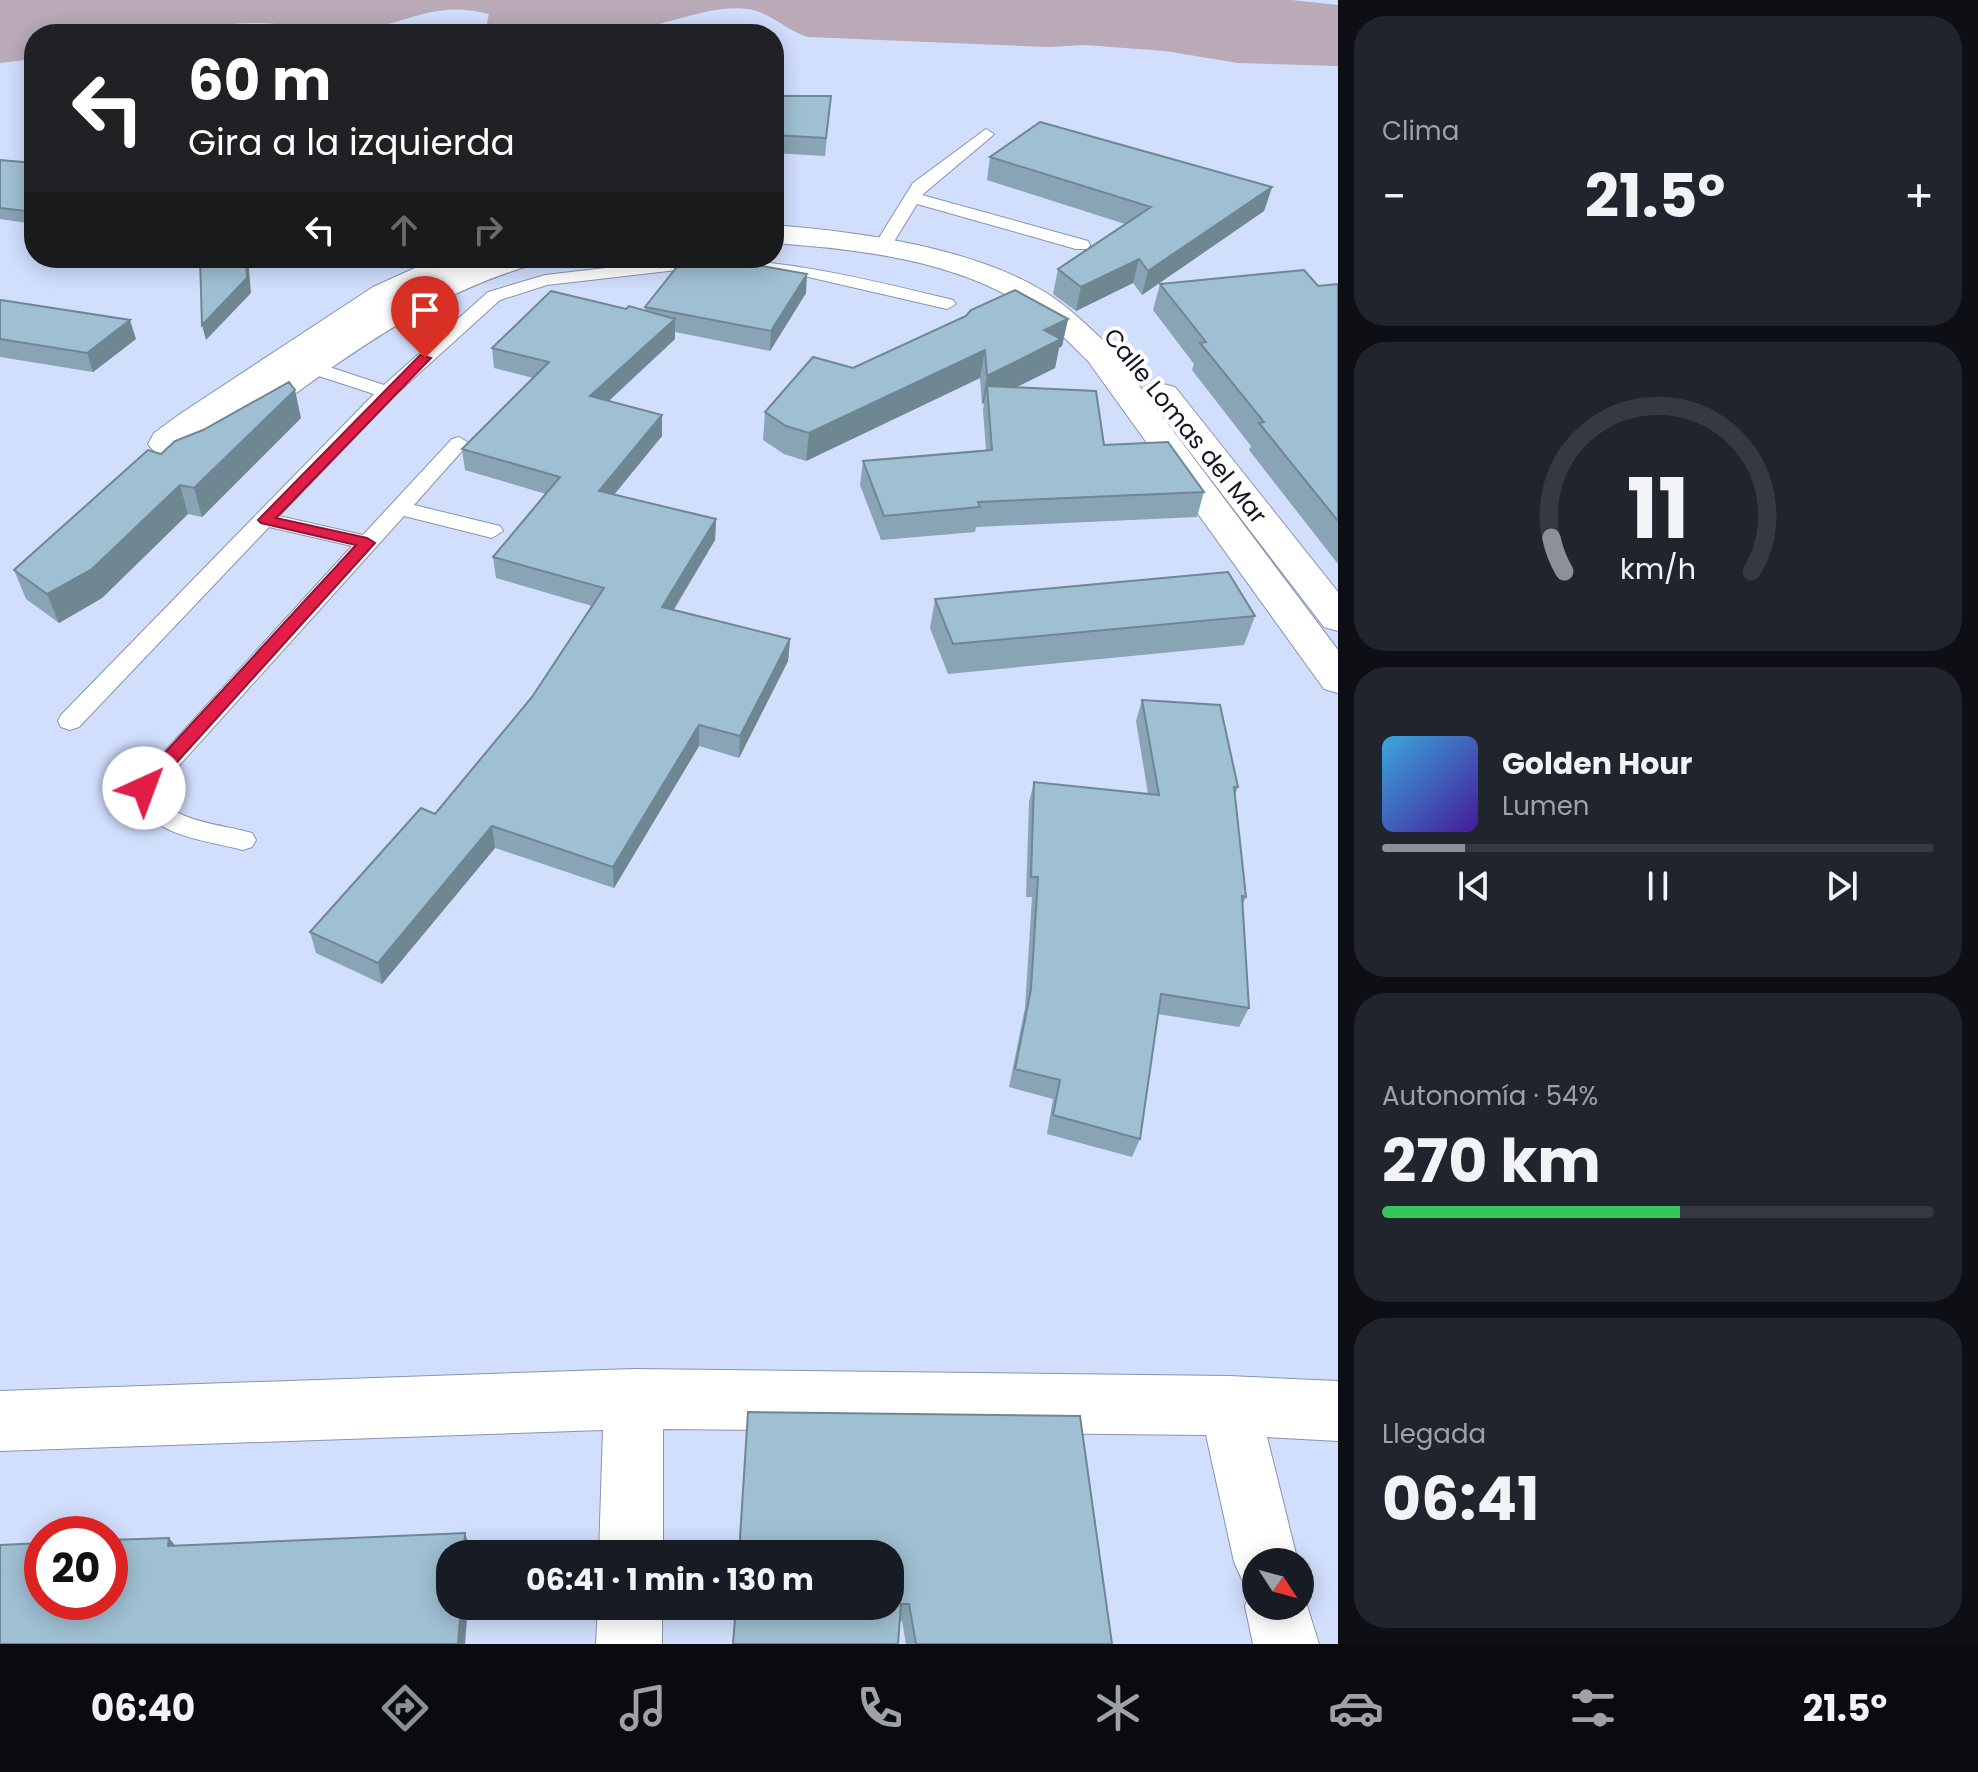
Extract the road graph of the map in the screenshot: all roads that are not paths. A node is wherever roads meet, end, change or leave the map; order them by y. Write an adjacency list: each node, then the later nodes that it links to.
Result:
1 (986, 134): 2 (lane)
2 (911, 197): 5 (lane); 6 (lane)
3 (784, 215): 5 (street, Calle Lomas del Mar)
4 (784, 235): 5 (street, Calle Lomas del Mar)
5 (886, 240): 19 (street, Calle Lomas del Mar); 20 (street, Calle Lomas del Mar)
6 (1082, 245)
7 (439, 268): 12 (street)
8 (491, 268): 12 (street)
9 (650, 268): 13 (lane)
10 (781, 268): 11 (lane)
11 (947, 304)
12 (299, 364): 13 (lane)
13 (387, 392): 16 (lane)
14 (459, 443): 15 (lane)
15 (399, 508): 17 (lane); 18 (lane)
16 (266, 520): 18 (lane); 21 (lane)
17 (492, 531)
18 (367, 543): 22 (lane)
19 (1338, 618)
20 (1338, 679)
21 (70, 721)
22 (243, 840)
23 (634, 1399): 24 (street); 26 (street); 27 (street)
24 (1229, 1406): 25 (street); 28 (street)
25 (1338, 1411)
26 (0, 1421)
27 (631, 1540)
28 (1263, 1548)
29 (630, 1620): 31 (street)
30 (1280, 1620): 32 (street)
31 (629, 1644)
32 (1286, 1644)

